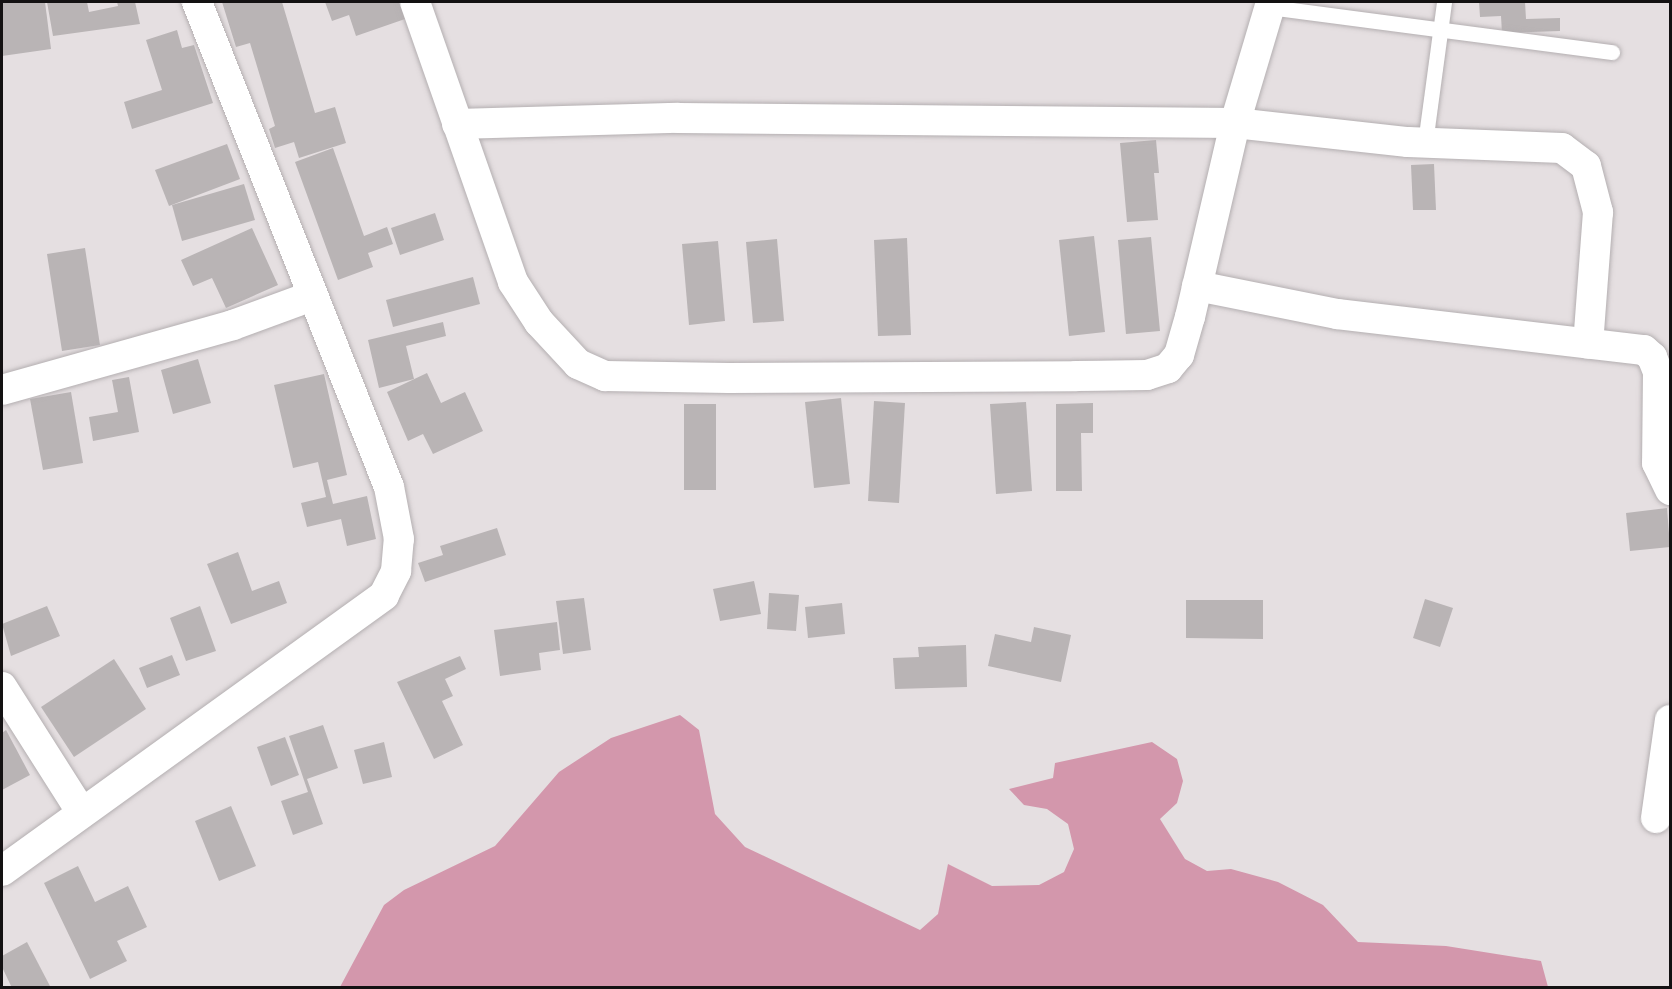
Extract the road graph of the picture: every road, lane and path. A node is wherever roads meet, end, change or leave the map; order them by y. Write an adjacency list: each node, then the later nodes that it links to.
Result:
1 (197, 2): 11 (street)
2 (415, 2): 8 (street)
3 (1444, 2): 5 (lane)
4 (1270, 4): 5 (lane); 7 (street)
5 (1441, 28): 6 (lane); 9 (lane)
6 (1612, 52)
7 (1235, 123): 8 (street); 9 (street); 10 (street)
8 (457, 124): 10 (street)
9 (1425, 143): 12 (street)
10 (1197, 286): 12 (street)
11 (312, 296): 13 (street); 17 (street)
12 (1588, 344): 14 (street)
13 (2, 390)
14 (1671, 490)
15 (2, 687): 17 (street)
16 (1671, 720): 18 (street)
17 (82, 813): 19 (street)
18 (1656, 818)
19 (2, 871)

